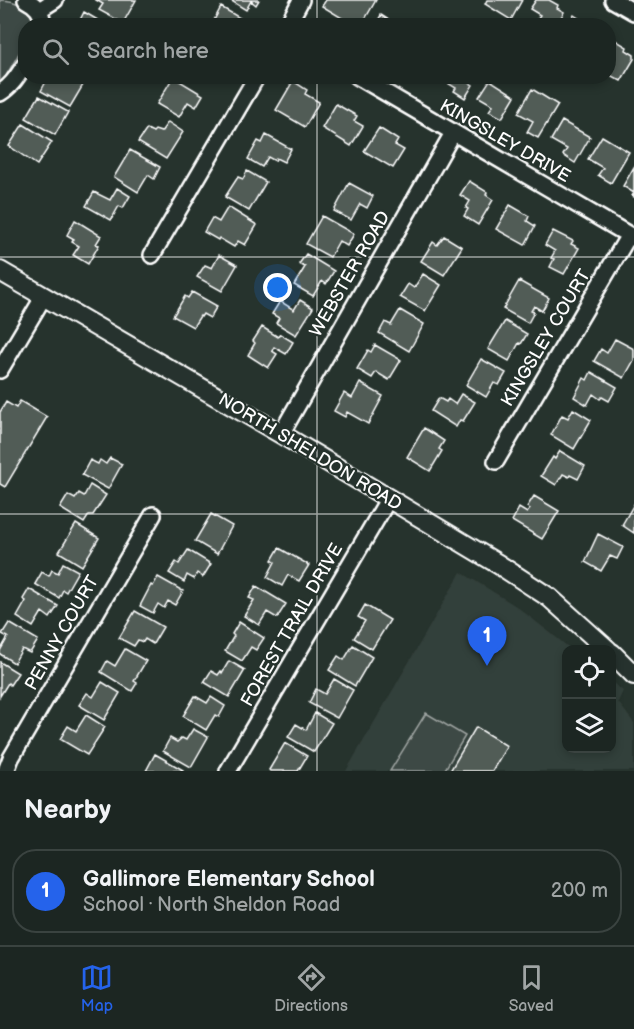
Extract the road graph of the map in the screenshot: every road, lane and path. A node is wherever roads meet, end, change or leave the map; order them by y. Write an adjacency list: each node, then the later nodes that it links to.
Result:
1 (26, 0): 6 (street)
2 (55, 0): 6 (street)
3 (301, 0): 7 (street)
4 (613, 0): 5 (street)
5 (634, 12)
6 (41, 18)
7 (291, 18)
8 (18, 76): 11 (street)
9 (252, 84): 14 (street)
10 (370, 84): 12 (street, KINGSLEY DRIVE)
11 (0, 93)
12 (453, 133): 13 (street, KINGSLEY DRIVE); 18 (street, WEBSTER ROAD)
13 (632, 237): 19 (street, KINGSLEY COURT)
14 (152, 255)
15 (0, 271): 16 (main road, NORTH SHELDON ROAD)
16 (44, 296): 17 (street); 18 (main road, NORTH SHELDON ROAD)
17 (0, 370)
18 (281, 434): 20 (main road, NORTH SHELDON ROAD)
19 (496, 461)
20 (389, 498): 22 (main road, NORTH SHELDON ROAD); 26 (street, FOREST TRAIL DRIVE)
21 (153, 515): 25 (street, PENNY COURT)
22 (602, 645)
23 (616, 657): 24 (main road)
24 (634, 675)
25 (6, 771)
26 (228, 771)

